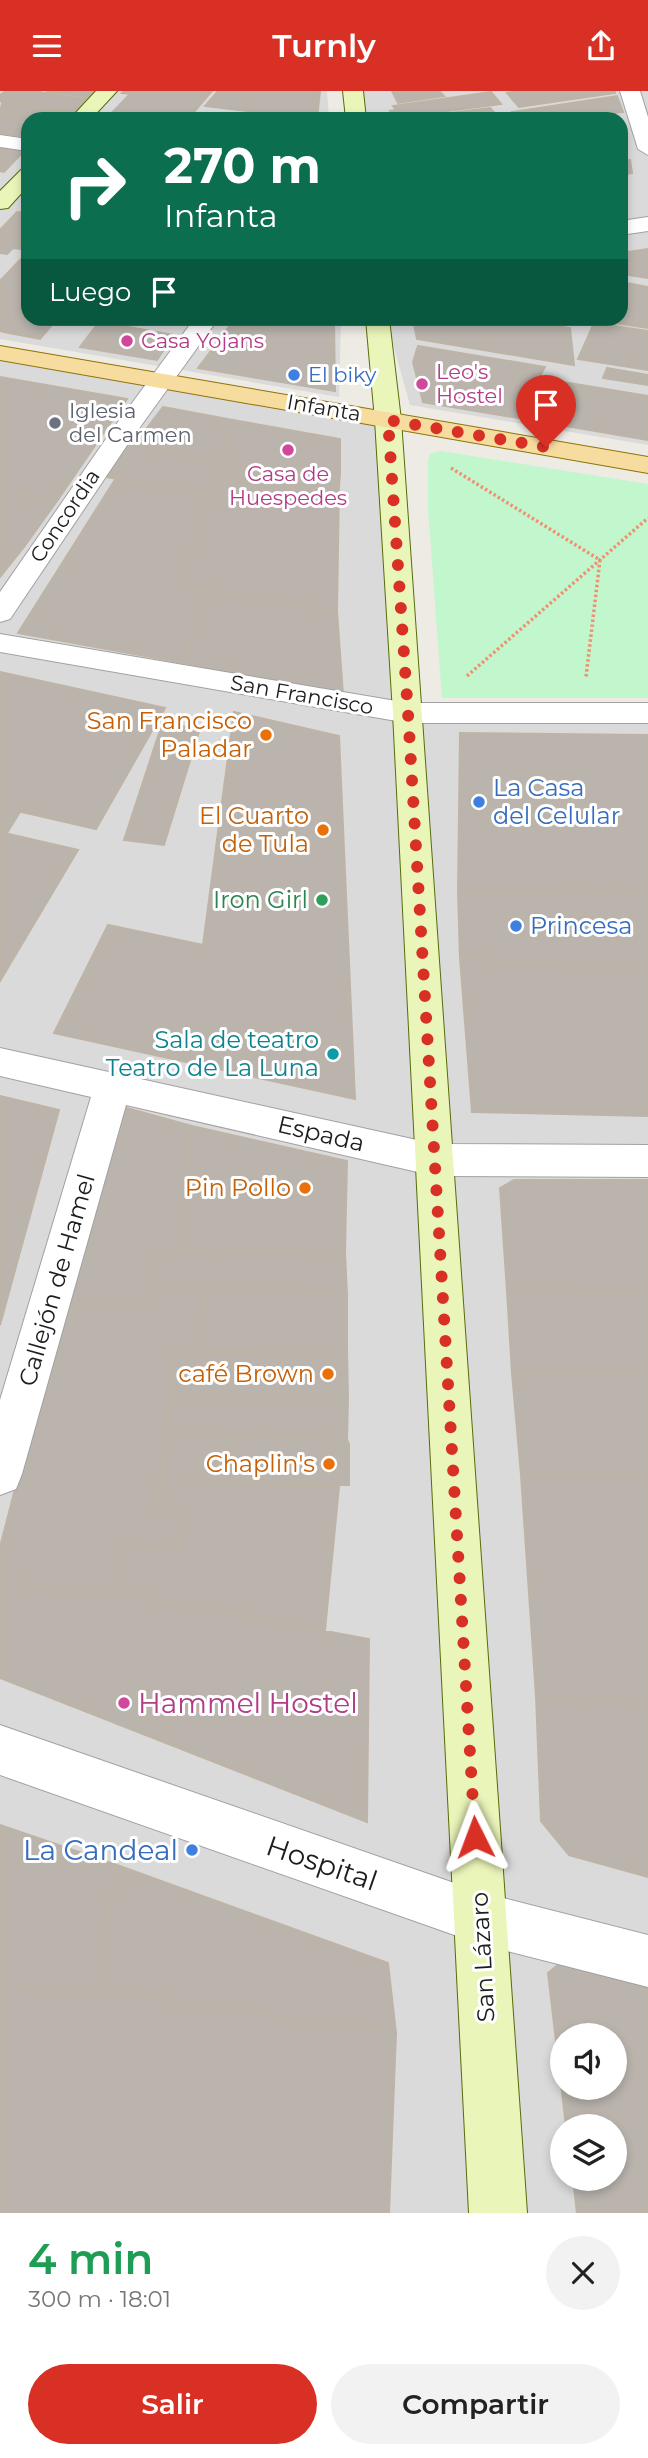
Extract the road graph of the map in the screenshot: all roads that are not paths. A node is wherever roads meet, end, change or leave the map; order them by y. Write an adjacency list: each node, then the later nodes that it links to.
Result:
1 (107, 91): 4 (main road)
2 (353, 91): 5 (main road)
3 (630, 91): 8 (street)
4 (87, 112)
5 (355, 112)
6 (0, 141): 7 (street)
7 (21, 144)
8 (648, 149)
9 (21, 181): 10 (main road)
10 (0, 203)
11 (648, 224): 12 (street)
12 (628, 227)
13 (201, 326): 16 (street, Concordia)
14 (378, 326): 17 (main road, San Lázaro)
15 (0, 353): 16 (main road, Infanta)
16 (162, 380): 17 (main road, Infanta); 19 (street, Concordia)
17 (388, 420): 18 (main road, Infanta); 21 (main road, San Lázaro)
18 (648, 465)
19 (0, 613)
20 (0, 643): 21 (street, San Francisco)
21 (408, 713): 22 (street, San Francisco); 25 (main road, San Lázaro)
22 (648, 713)
23 (0, 1062): 24 (street, Espada)
24 (113, 1087): 25 (street, Espada); 27 (street, Callejón de Hamel)
25 (435, 1160): 26 (street, Espada); 29 (main road, San Lázaro)
26 (648, 1161)
27 (0, 1474)
28 (0, 1750): 29 (street, Hospital)
29 (480, 1918): 30 (street, Hospital); 31 (main road, San Lázaro)
30 (648, 1961)
31 (498, 2213)

